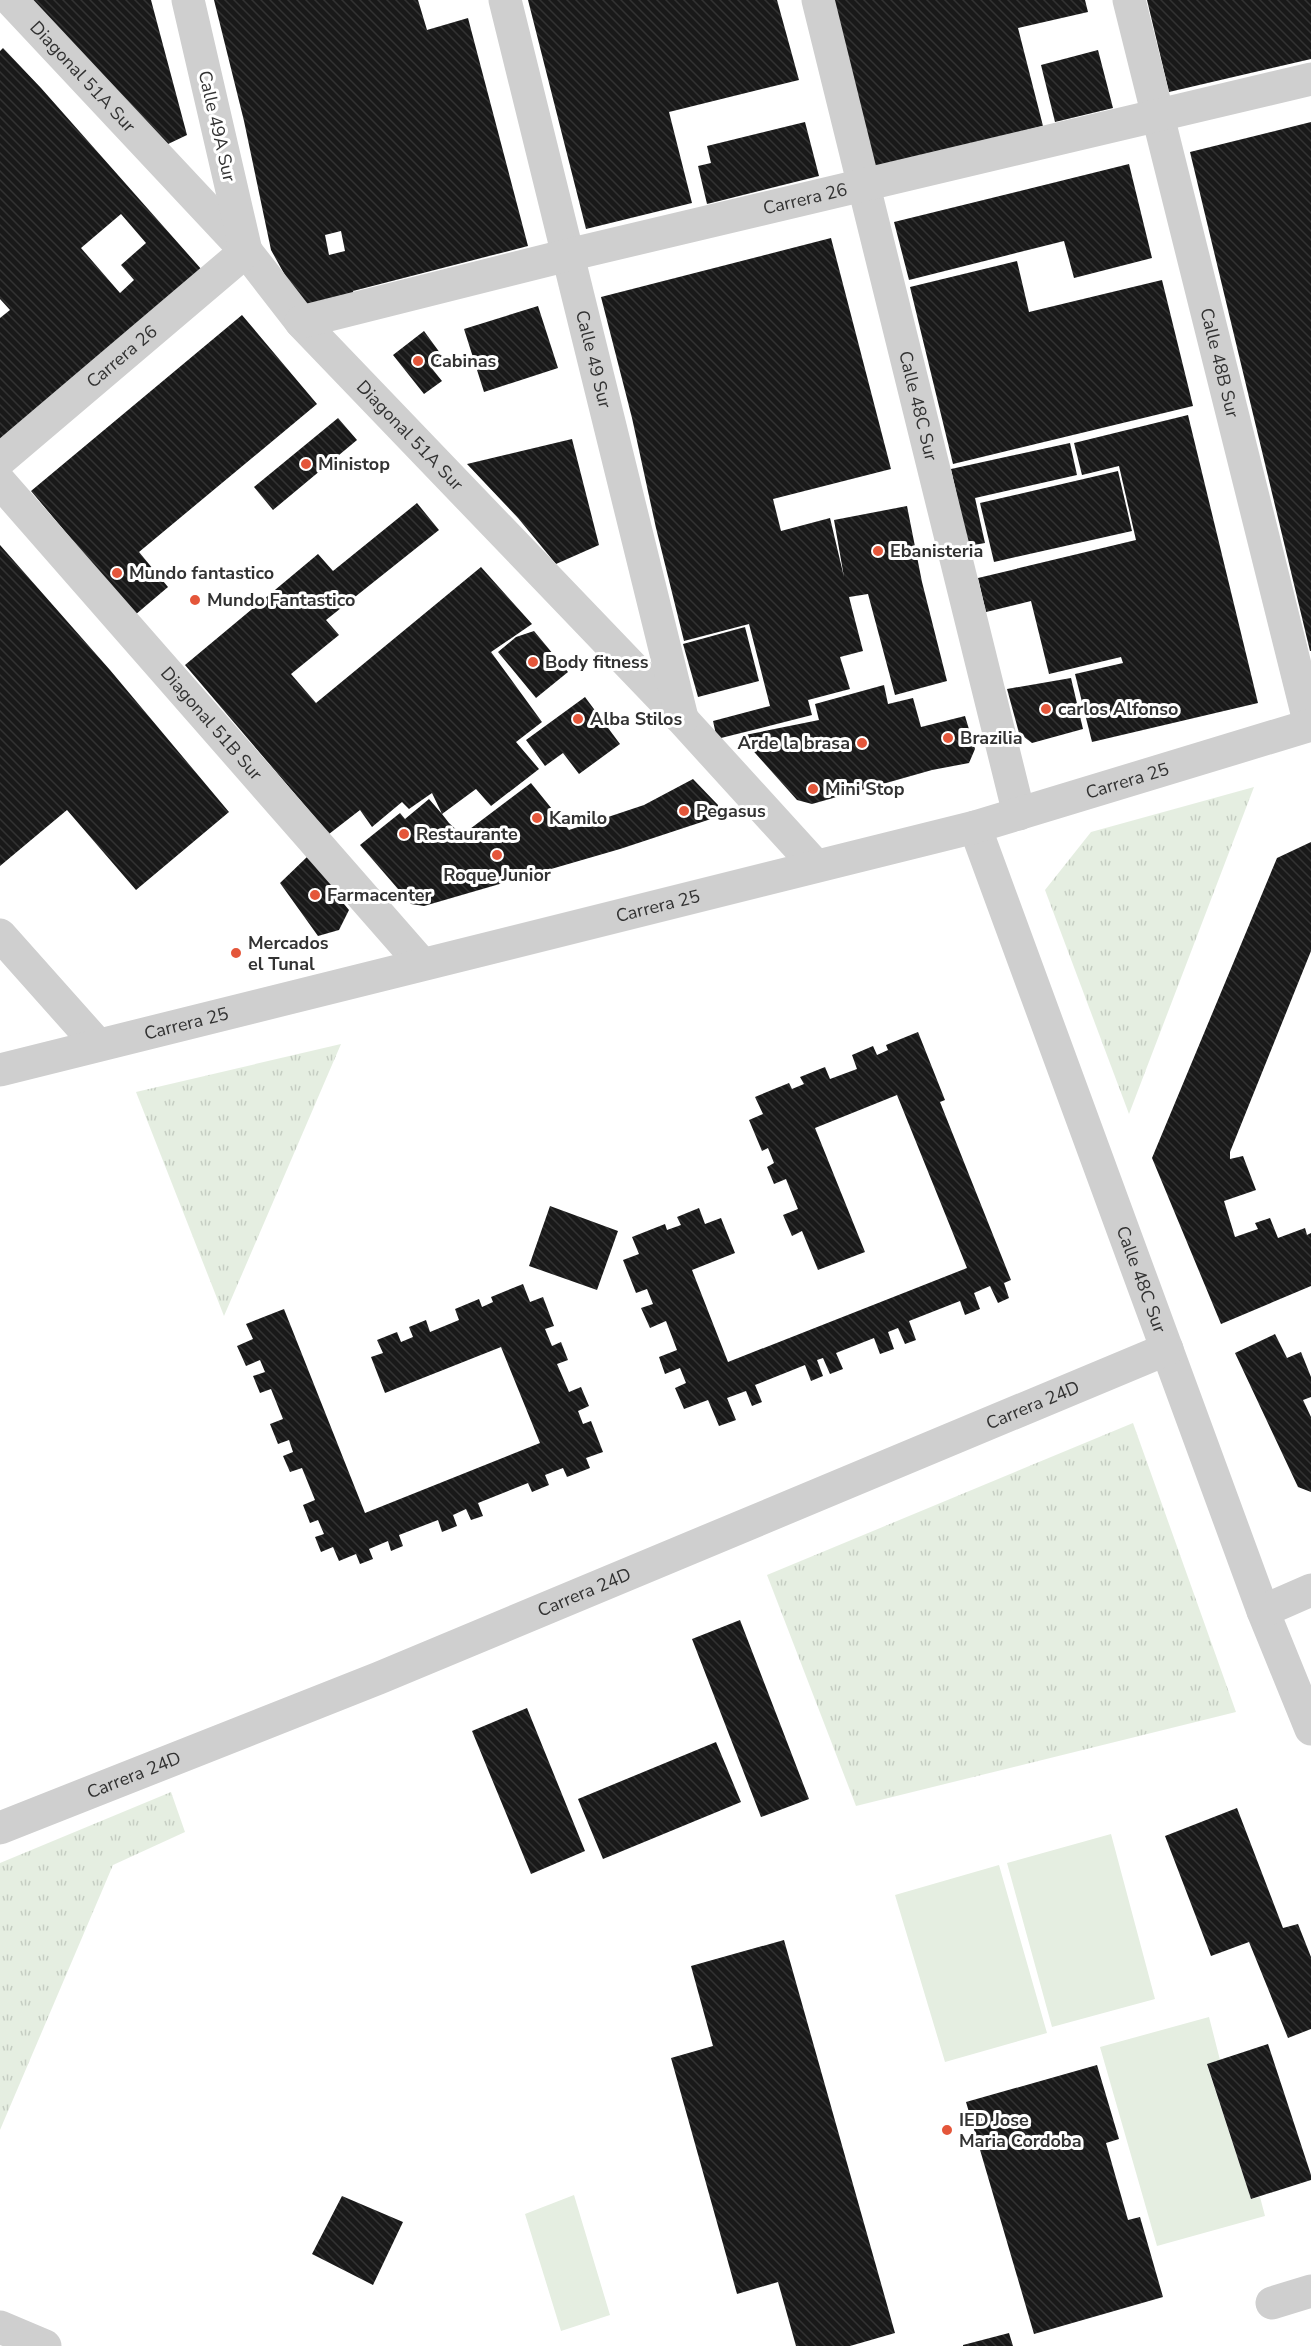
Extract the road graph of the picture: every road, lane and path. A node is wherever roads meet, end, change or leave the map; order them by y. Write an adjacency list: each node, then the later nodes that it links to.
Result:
1 (11, 0): 9 (street, Diagonal 51A Sur)
2 (188, 0): 9 (street, Calle 49A Sur)
3 (505, 0): 10 (street, Calle 49 Sur)
4 (818, 0): 8 (street, Calle 48C Sur)
5 (1129, 0): 7 (street, Calle 48B Sur)
6 (1311, 79): 7 (street, Carrera 26)
7 (1157, 115): 8 (street, Carrera 26); 15 (street, Calle 48B Sur)
8 (863, 186): 10 (street, Carrera 26); 16 (street, Calle 48C Sur)
9 (246, 251): 11 (street, Diagonal 51A Sur); 12 (street, Carrera 26)
10 (568, 255): 11 (street, Carrera 26); 14 (street, Calle 49 Sur)
11 (301, 322): 14 (street, Diagonal 51A Sur)
12 (0, 460)
13 (0, 482): 20 (street, Diagonal 51B Sur)
14 (682, 719): 18 (street, Diagonal 51A Sur)
15 (1311, 725): 16 (street, Carrera 25)
16 (1019, 813): 17 (street, Carrera 25)
17 (975, 826): 18 (street, Carrera 25); 23 (street, Calle 48C Sur)
18 (816, 866): 20 (street, Carrera 25)
19 (0, 935): 21 (street)
20 (423, 964): 21 (street, Carrera 25)
21 (98, 1045): 22 (street, Carrera 25)
22 (0, 1070)
23 (1167, 1349): 25 (street, Calle 48C Sur); 27 (street, Carrera 24D)
24 (1311, 1590): 25 (street)
25 (1263, 1611): 26 (street, Calle 48C Sur)
26 (1311, 1729)
27 (0, 1828)
28 (1311, 2291): 29 (street)
29 (1272, 2303)
30 (0, 2327): 31 (street)
31 (45, 2346)

